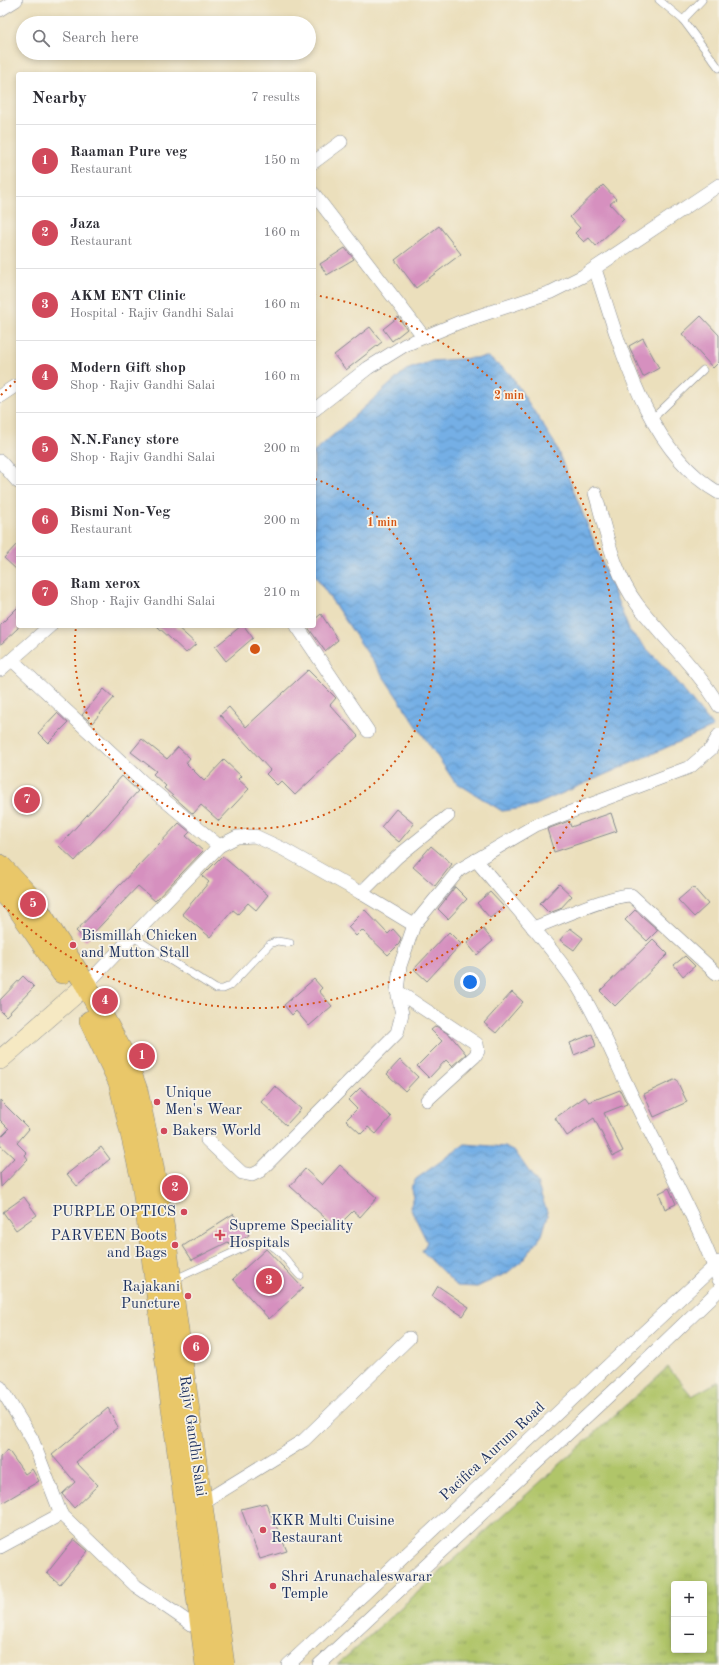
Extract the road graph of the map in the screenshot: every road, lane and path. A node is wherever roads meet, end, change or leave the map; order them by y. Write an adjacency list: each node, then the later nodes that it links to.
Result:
1 (16, 0): 4 (street)
2 (659, 0): 5 (lane)
3 (702, 0): 5 (lane)
4 (0, 10)
5 (683, 20): 6 (lane)
6 (719, 68)
7 (341, 142): 8 (street)
8 (316, 161)
9 (719, 185): 11 (street)
10 (316, 197): 12 (street)
11 (595, 269): 12 (street); 17 (street)
12 (424, 337): 16 (street)
13 (703, 370): 17 (lane)
14 (15, 386): 15 (street)
15 (0, 396)
16 (316, 408)
17 (652, 419): 21 (street)
18 (0, 461): 19 (street)
19 (16, 480)
20 (595, 493): 26 (street)
21 (719, 493)
22 (48, 628): 24 (street)
23 (298, 628): 27 (street)
24 (12, 660): 25 (street); 30 (street)
25 (0, 670)
26 (719, 706)
27 (368, 731)
28 (719, 735): 31 (street)
29 (448, 816): 34 (street)
30 (219, 846): 34 (street); 37 (street)
31 (476, 860): 35 (street); 36 (street)
32 (0, 865): 40 (main road, Rajiv Gandhi Salai)
33 (0, 889): 40 (main road, Rajiv Gandhi Salai)
34 (361, 893): 35 (street)
35 (414, 925): 41 (street)
36 (533, 928): 39 (street); 45 (street)
37 (132, 937): 38 (lane); 40 (street)
38 (290, 943)
39 (716, 973)
40 (80, 988): 42 (street); 48 (main road, Rajiv Gandhi Salai); 55 (main road, Rajiv Gandhi Salai)
41 (397, 991): 43 (street); 44 (street)
42 (0, 1060)
43 (427, 1100)
44 (207, 1140)
45 (716, 1264): 47 (street); 58 (street, Pacifica Aurum Road)
46 (300, 1276): 48 (lane)
47 (719, 1280)
48 (171, 1281): 52 (main road, Rajiv Gandhi Salai)
49 (719, 1290): 59 (street)
50 (409, 1338): 52 (street)
51 (0, 1387): 53 (street)
52 (202, 1503): 57 (main road, Rajiv Gandhi Salai)
53 (61, 1514): 54 (street); 55 (street)
54 (0, 1547)
55 (200, 1630): 56 (main road, Rajiv Gandhi Salai)
56 (206, 1665)
57 (224, 1665)
58 (288, 1665)
59 (319, 1665)

